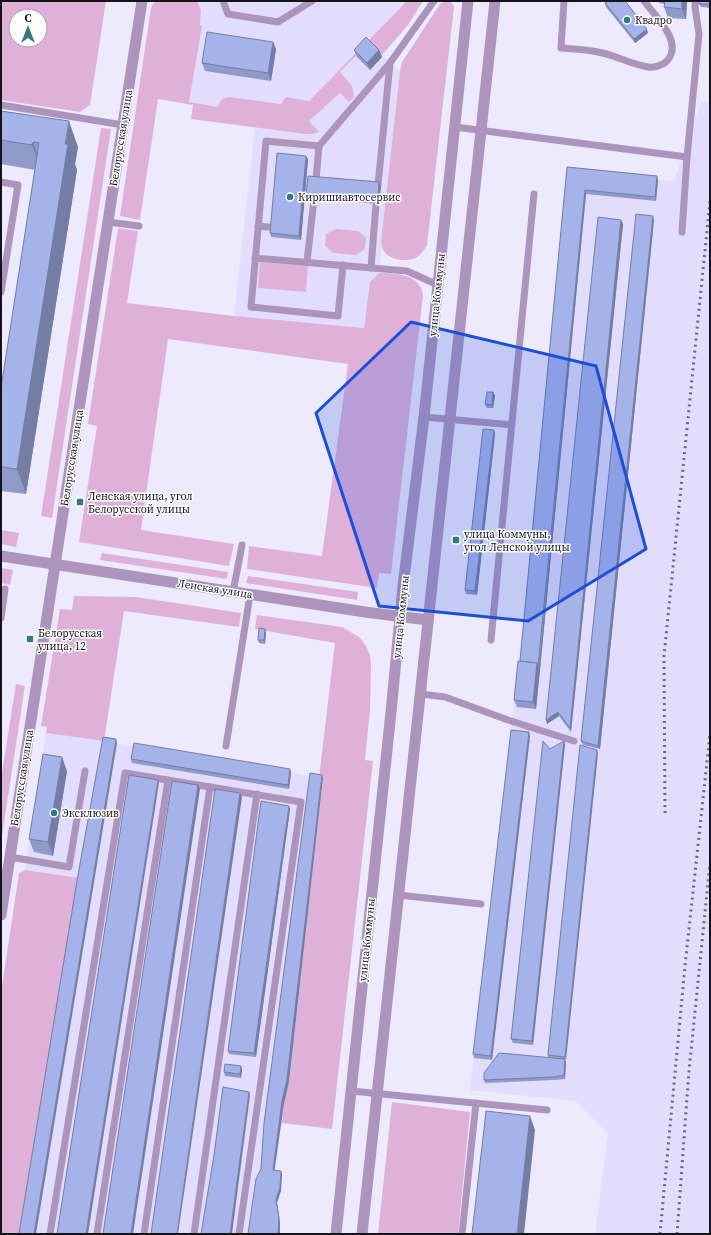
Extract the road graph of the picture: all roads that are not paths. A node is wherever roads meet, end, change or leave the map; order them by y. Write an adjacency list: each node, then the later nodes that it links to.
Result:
1 (142, 1): 12 (street, Белорусская улица)
2 (222, 1): 3 (lane)
3 (312, 1)
4 (434, 1): 10 (lane)
5 (468, 1): 13 (street, улица Коммуны)
6 (495, 1): 14 (street)
7 (564, 1): 8 (lane)
8 (644, 1)
9 (695, 1): 16 (lane)
10 (390, 63): 15 (lane); 19 (lane)
11 (1, 105): 12 (lane)
12 (123, 125): 23 (street, Белорусская улица)
13 (455, 127): 14 (lane); 34 (street, улица Коммуны)
14 (481, 129): 16 (lane); 37 (street)
15 (319, 146): 17 (lane); 25 (lane)
16 (687, 157): 29 (lane)
17 (316, 180)
18 (1, 182): 35 (lane)
19 (378, 186)
20 (534, 194): 38 (lane)
21 (314, 198): 28 (lane)
22 (376, 204): 33 (lane)
23 (108, 222): 24 (lane); 41 (street, Белорусская улица)
24 (139, 226)
25 (258, 226): 26 (lane); 30 (lane)
26 (287, 229)
27 (302, 230): 28 (lane)
28 (311, 230): 31 (lane)
29 (682, 232)
30 (255, 258): 31 (lane); 32 (lane)
31 (308, 262): 32 (lane)
32 (343, 265): 33 (lane)
33 (371, 268): 34 (lane)
34 (438, 285): 36 (street, улица Коммуны)
35 (1, 292)
36 (424, 417): 37 (lane); 46 (street, улица Коммуны)
37 (450, 419): 38 (lane); 47 (street)
38 (512, 425): 48 (lane)
39 (242, 545): 43 (lane)
40 (1, 556): 41 (street, Ленская улица)
41 (55, 564): 43 (street, Ленская улица); 56 (street, Белорусская улица)
42 (5, 590): 45 (lane)
43 (234, 592): 44 (street, Ленская улица)
44 (250, 594): 46 (street, Ленская улица); 51 (lane)
45 (1, 615)
46 (400, 617): 47 (street, Ленская улица); 60 (street, улица Коммуны)
47 (428, 620): 49 (street)
48 (491, 640)
49 (421, 694): 50 (lane); 57 (street)
50 (574, 741)
51 (226, 746)
52 (85, 771): 56 (lane)
53 (168, 780): 54 (lane); 64 (lane); 65 (lane)
54 (210, 787): 55 (lane); 66 (lane)
55 (257, 794): 67 (lane); 68 (lane)
56 (10, 858): 59 (street, Белорусская улица)
57 (399, 895): 58 (lane); 61 (street)
58 (481, 904)
59 (1, 915)
60 (351, 1091): 61 (lane); 69 (street, улица Коммуны)
61 (377, 1094): 62 (lane); 70 (street)
62 (476, 1103): 63 (lane); 71 (lane)
63 (547, 1110)
64 (50, 1234)
65 (97, 1234)
66 (144, 1234)
67 (194, 1234)
68 (239, 1234)
69 (336, 1234)
70 (362, 1234)
71 (462, 1234)

